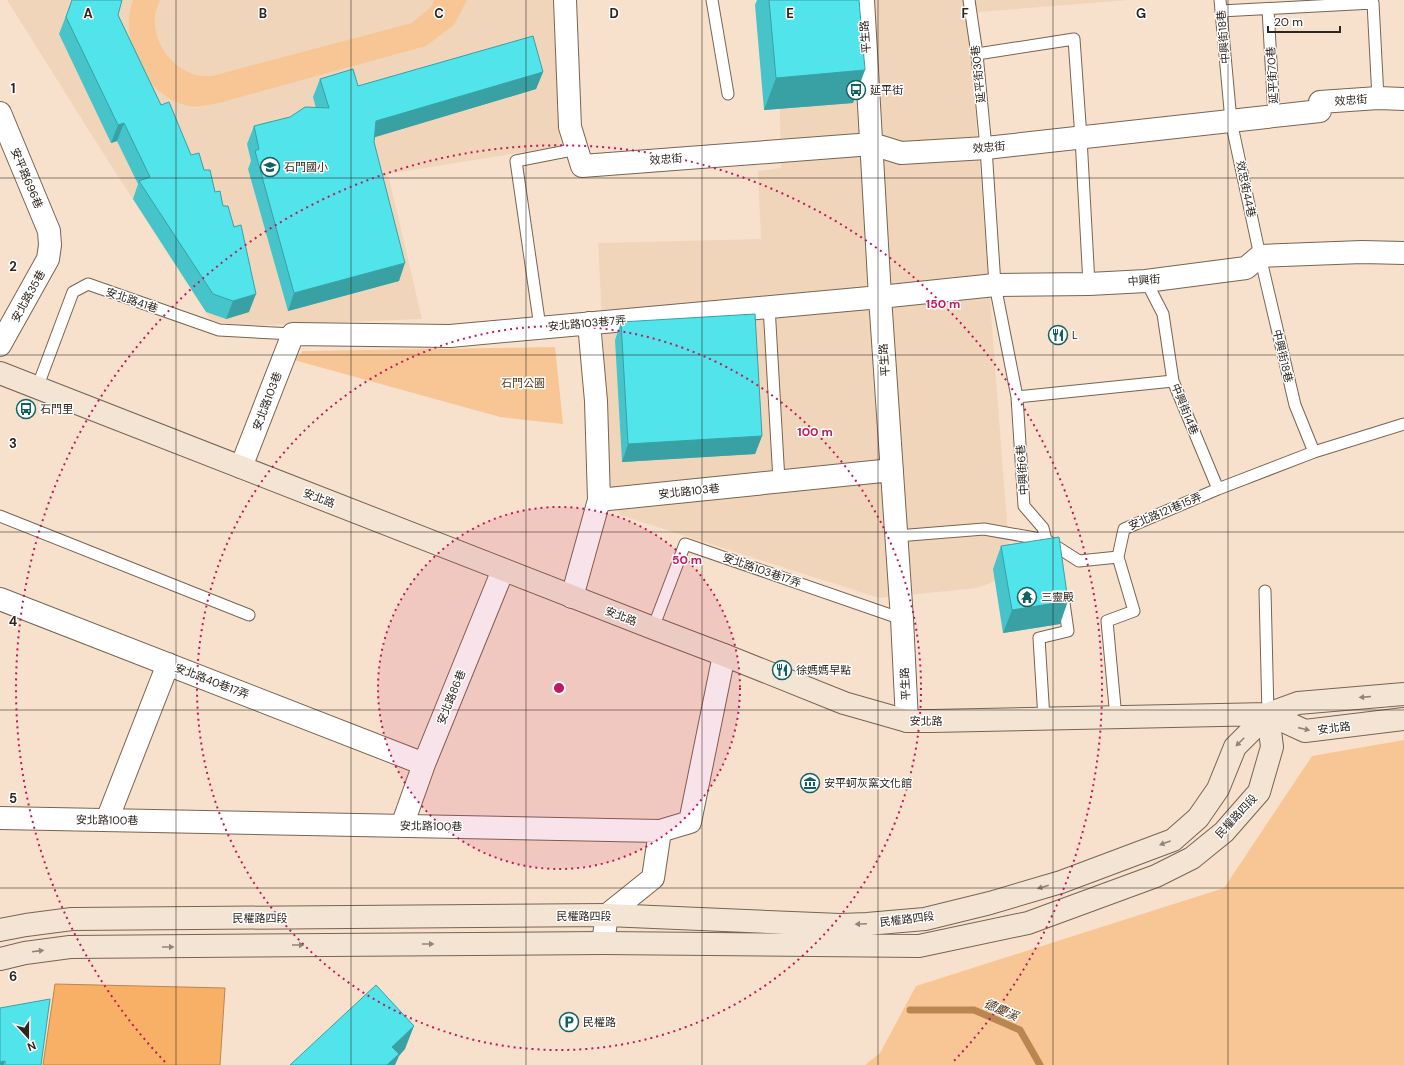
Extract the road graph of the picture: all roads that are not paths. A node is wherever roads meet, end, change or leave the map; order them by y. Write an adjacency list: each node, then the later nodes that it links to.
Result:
1 (565, 0): 17 (street, 效忠街)
2 (712, 0): 8 (lane)
3 (863, 0): 15 (street, 平生路)
4 (969, 0): 7 (lane, 延平街30巷)
5 (1220, 5): 6 (lane); 13 (lane, 中興街18巷)
6 (1268, 9): 9 (lane); 12 (lane, 延平街70巷)
7 (977, 54): 14 (lane); 16 (lane, 延平街30巷)
8 (728, 94)
9 (1378, 98): 10 (street, 效忠街); 12 (street, 效忠街)
10 (1404, 99)
11 (0, 113): 18 (street, 安平路696巷)
12 (1274, 116): 13 (street, 效忠街)
13 (1231, 121): 14 (street, 效忠街); 20 (lane, 效忠街44巷)
14 (1081, 138): 16 (street, 效忠街); 22 (lane)
15 (872, 144): 16 (street, 效忠街); 17 (street, 效忠街); 24 (street, 平生路)
16 (986, 148): 23 (lane, 延平街30巷)
17 (577, 149): 27 (lane)
18 (50, 245): 29 (street, 安北路35巷)
19 (1404, 253): 20 (street)
20 (1260, 256): 21 (street, 中興街); 35 (lane, 中興街18巷)
21 (1146, 281): 22 (street, 中興街); 31 (lane, 中興街14巷)
22 (1089, 284): 23 (street, 中興街)
23 (995, 285): 24 (street, 中興街); 33 (lane, 中興街6巷)
24 (880, 297): 25 (street, 安北路103巷7弄); 37 (street, 平生路)
25 (769, 306): 26 (street, 安北路103巷7弄); 38 (lane)
26 (589, 323): 27 (street, 安北路103巷7弄); 40 (street)
27 (540, 328): 28 (street, 安北路103巷7弄)
28 (293, 334): 32 (lane, 安北路41巷); 36 (street, 安北路103巷)
29 (0, 345)
30 (0, 373): 32 (street, 安北路)
31 (1173, 381): 33 (lane); 39 (lane, 中興街14巷)
32 (37, 388): 36 (street, 安北路)
33 (1017, 397): 43 (lane, 中興街6巷)
34 (1404, 424): 35 (lane, 安北路121巷15弄)
35 (1314, 452): 39 (lane, 安北路121巷15弄)
36 (241, 468): 46 (street, 安北路)
37 (892, 470): 38 (street, 安北路103巷); 42 (street, 平生路)
38 (779, 481): 40 (street, 安北路103巷)
39 (1218, 489): 44 (lane, 安北路121巷15弄)
40 (599, 500): 49 (street)
41 (0, 516): 51 (lane)
42 (897, 536): 43 (lane); 52 (street, 平生路)
43 (1046, 540): 44 (lane); 45 (lane, 中興街6巷)
44 (1118, 557): 58 (lane)
45 (1058, 565)
46 (503, 570): 49 (street, 安北路); 62 (street, 安北路86巷)
47 (1061, 587): 59 (lane)
48 (1265, 591): 57 (lane)
49 (572, 597): 53 (street, 安北路)
50 (0, 599): 55 (street, 安北路40巷17弄)
51 (249, 615)
52 (902, 619): 53 (lane, 安北路103巷17弄); 61 (street, 平生路)
53 (653, 628): 54 (street, 安北路)
54 (724, 655): 61 (street, 安北路); 66 (street, 安北路100巷)
55 (168, 664): 62 (street, 安北路40巷17弄); 64 (street)
56 (1404, 694): 57 (street, 安北路, one-way to 57)
57 (1268, 714): 58 (street, 安北路); 60 (street, 安北路, one-way to 60); 67 (street, 民權路四段, one-way to 67); 69 (street, 民權路四段)
58 (1116, 718): 59 (street, 安北路)
59 (1044, 719): 61 (street, 安北路)
60 (1404, 720)
61 (907, 721)
62 (424, 764): 65 (street, 安北路86巷)
63 (0, 818): 64 (street, 安北路100巷)
64 (106, 820): 65 (street, 安北路100巷)
65 (402, 826): 66 (street, 安北路100巷)
66 (660, 831): 67 (street)
67 (606, 915): 68 (street, 民權路四段); 69 (street)
68 (0, 930)
69 (603, 943): 70 (street, 民權路四段, one-way to 69)
70 (0, 959)

